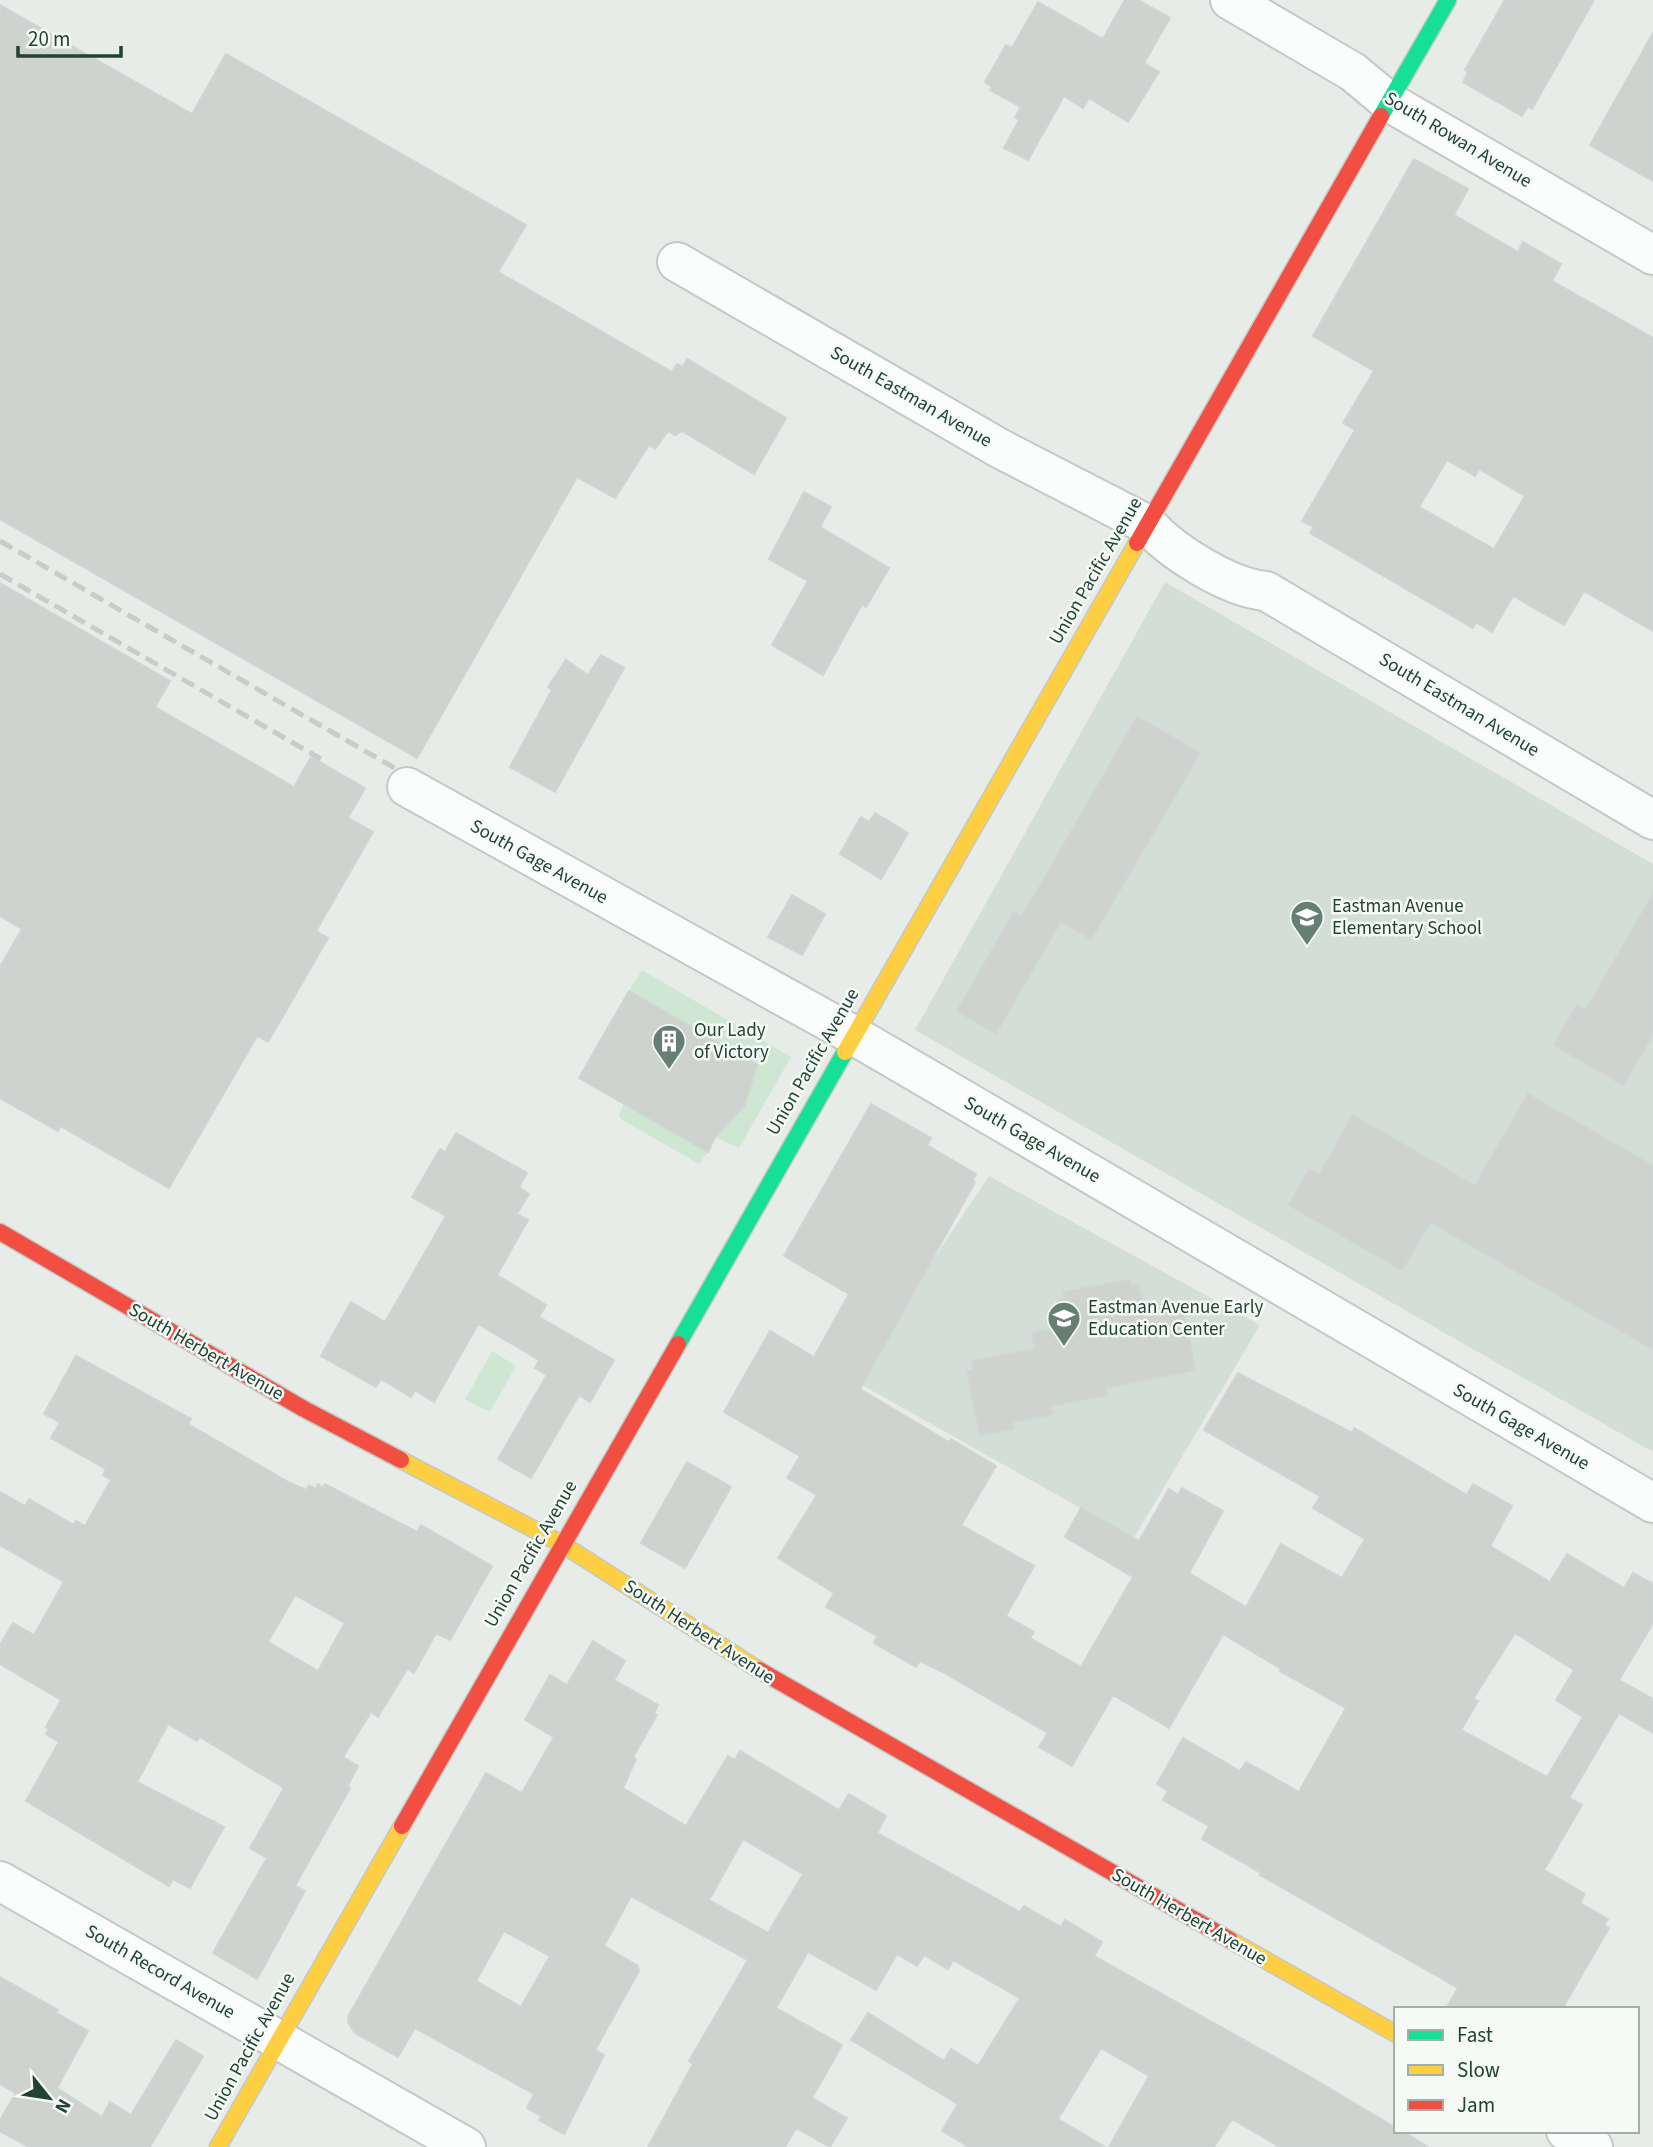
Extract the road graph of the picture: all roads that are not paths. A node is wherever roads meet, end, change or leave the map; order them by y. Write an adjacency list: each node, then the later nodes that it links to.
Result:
1 (1230, 0): 3 (street, South Rowan Avenue)
2 (1448, 0): 3 (street, Union Pacific Avenue)
3 (1389, 102): 4 (street, South Rowan Avenue); 6 (street, Union Pacific Avenue)
4 (1653, 255)
5 (677, 262): 6 (street, South Eastman Avenue)
6 (1148, 525): 8 (street, South Eastman Avenue); 9 (street, Union Pacific Avenue)
7 (407, 787): 9 (street, South Gage Avenue)
8 (1653, 820)
9 (853, 1035): 11 (street, South Gage Avenue); 12 (street, Union Pacific Avenue)
10 (0, 1232): 12 (street, South Herbert Avenue)
11 (1653, 1503)
12 (562, 1544): 14 (street, South Herbert Avenue); 15 (street, Union Pacific Avenue)
13 (0, 1881): 15 (street, South Record Avenue)
14 (1394, 2033)
15 (278, 2039): 17 (street, Union Pacific Avenue); 18 (street, South Record Avenue)
16 (1569, 2133): 19 (street)
17 (218, 2147)
18 (466, 2147)
19 (1593, 2147)

